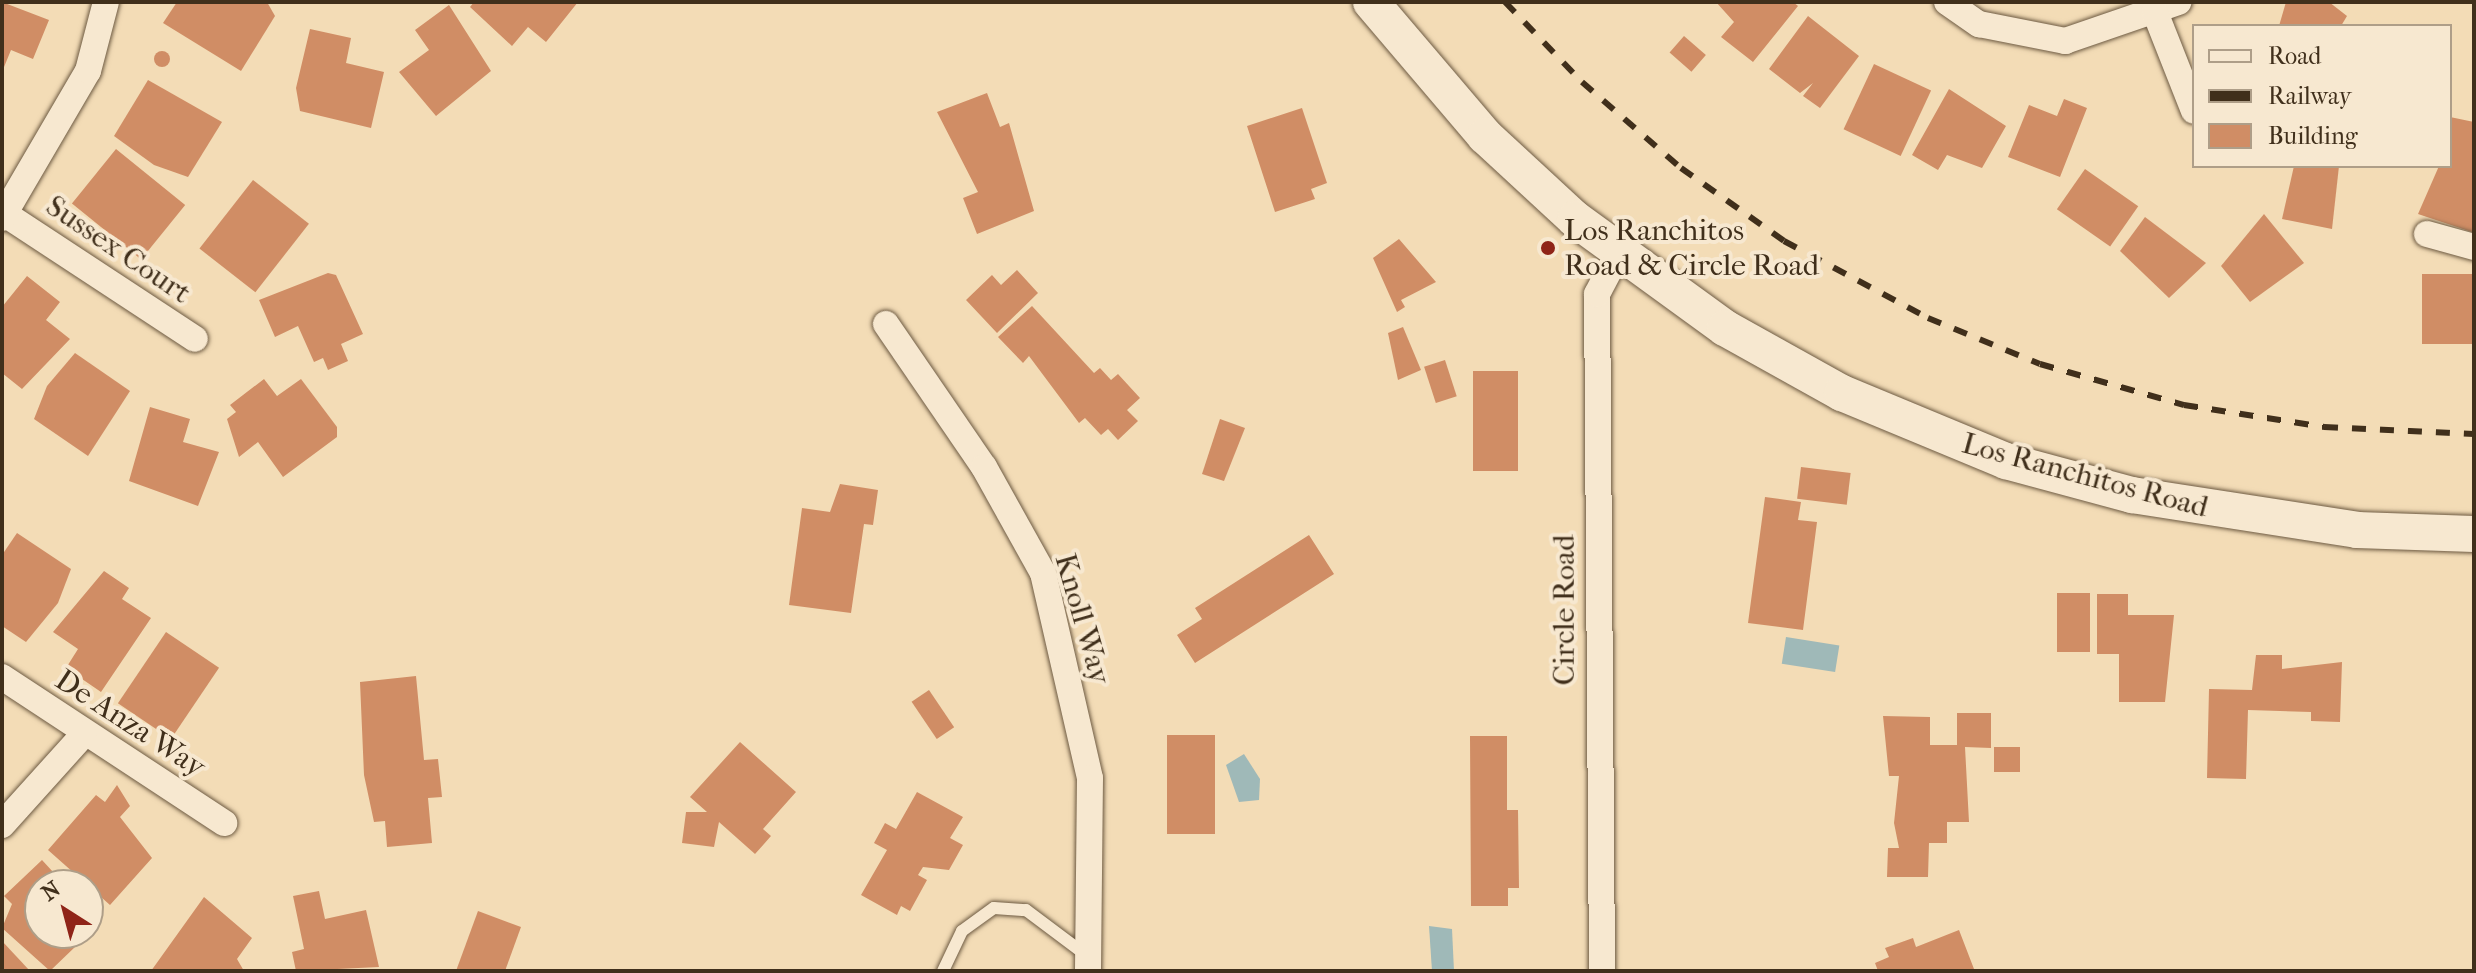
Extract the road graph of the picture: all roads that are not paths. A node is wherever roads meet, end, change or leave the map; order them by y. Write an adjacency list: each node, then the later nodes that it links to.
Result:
1 (106, 2): 6 (street)
2 (1371, 2): 9 (main road, Los Ranchitos Road)
3 (1947, 2): 4 (street)
4 (2166, 7): 5 (street)
5 (2192, 104)
6 (4, 216): 11 (street, Sussex Court)
7 (2427, 234): 8 (street)
8 (2474, 247)
9 (1618, 254): 12 (main road, Los Ranchitos Road); 19 (street, Circle Road)
10 (886, 324): 17 (street, Knoll Way)
11 (195, 339)
12 (2474, 534)
13 (2, 677): 14 (street, De Anza Way)
14 (84, 734): 15 (street, De Anza Way); 16 (street)
15 (224, 823)
16 (2, 825)
17 (1087, 963): 18 (lane)
18 (943, 971)
19 (1602, 971)

